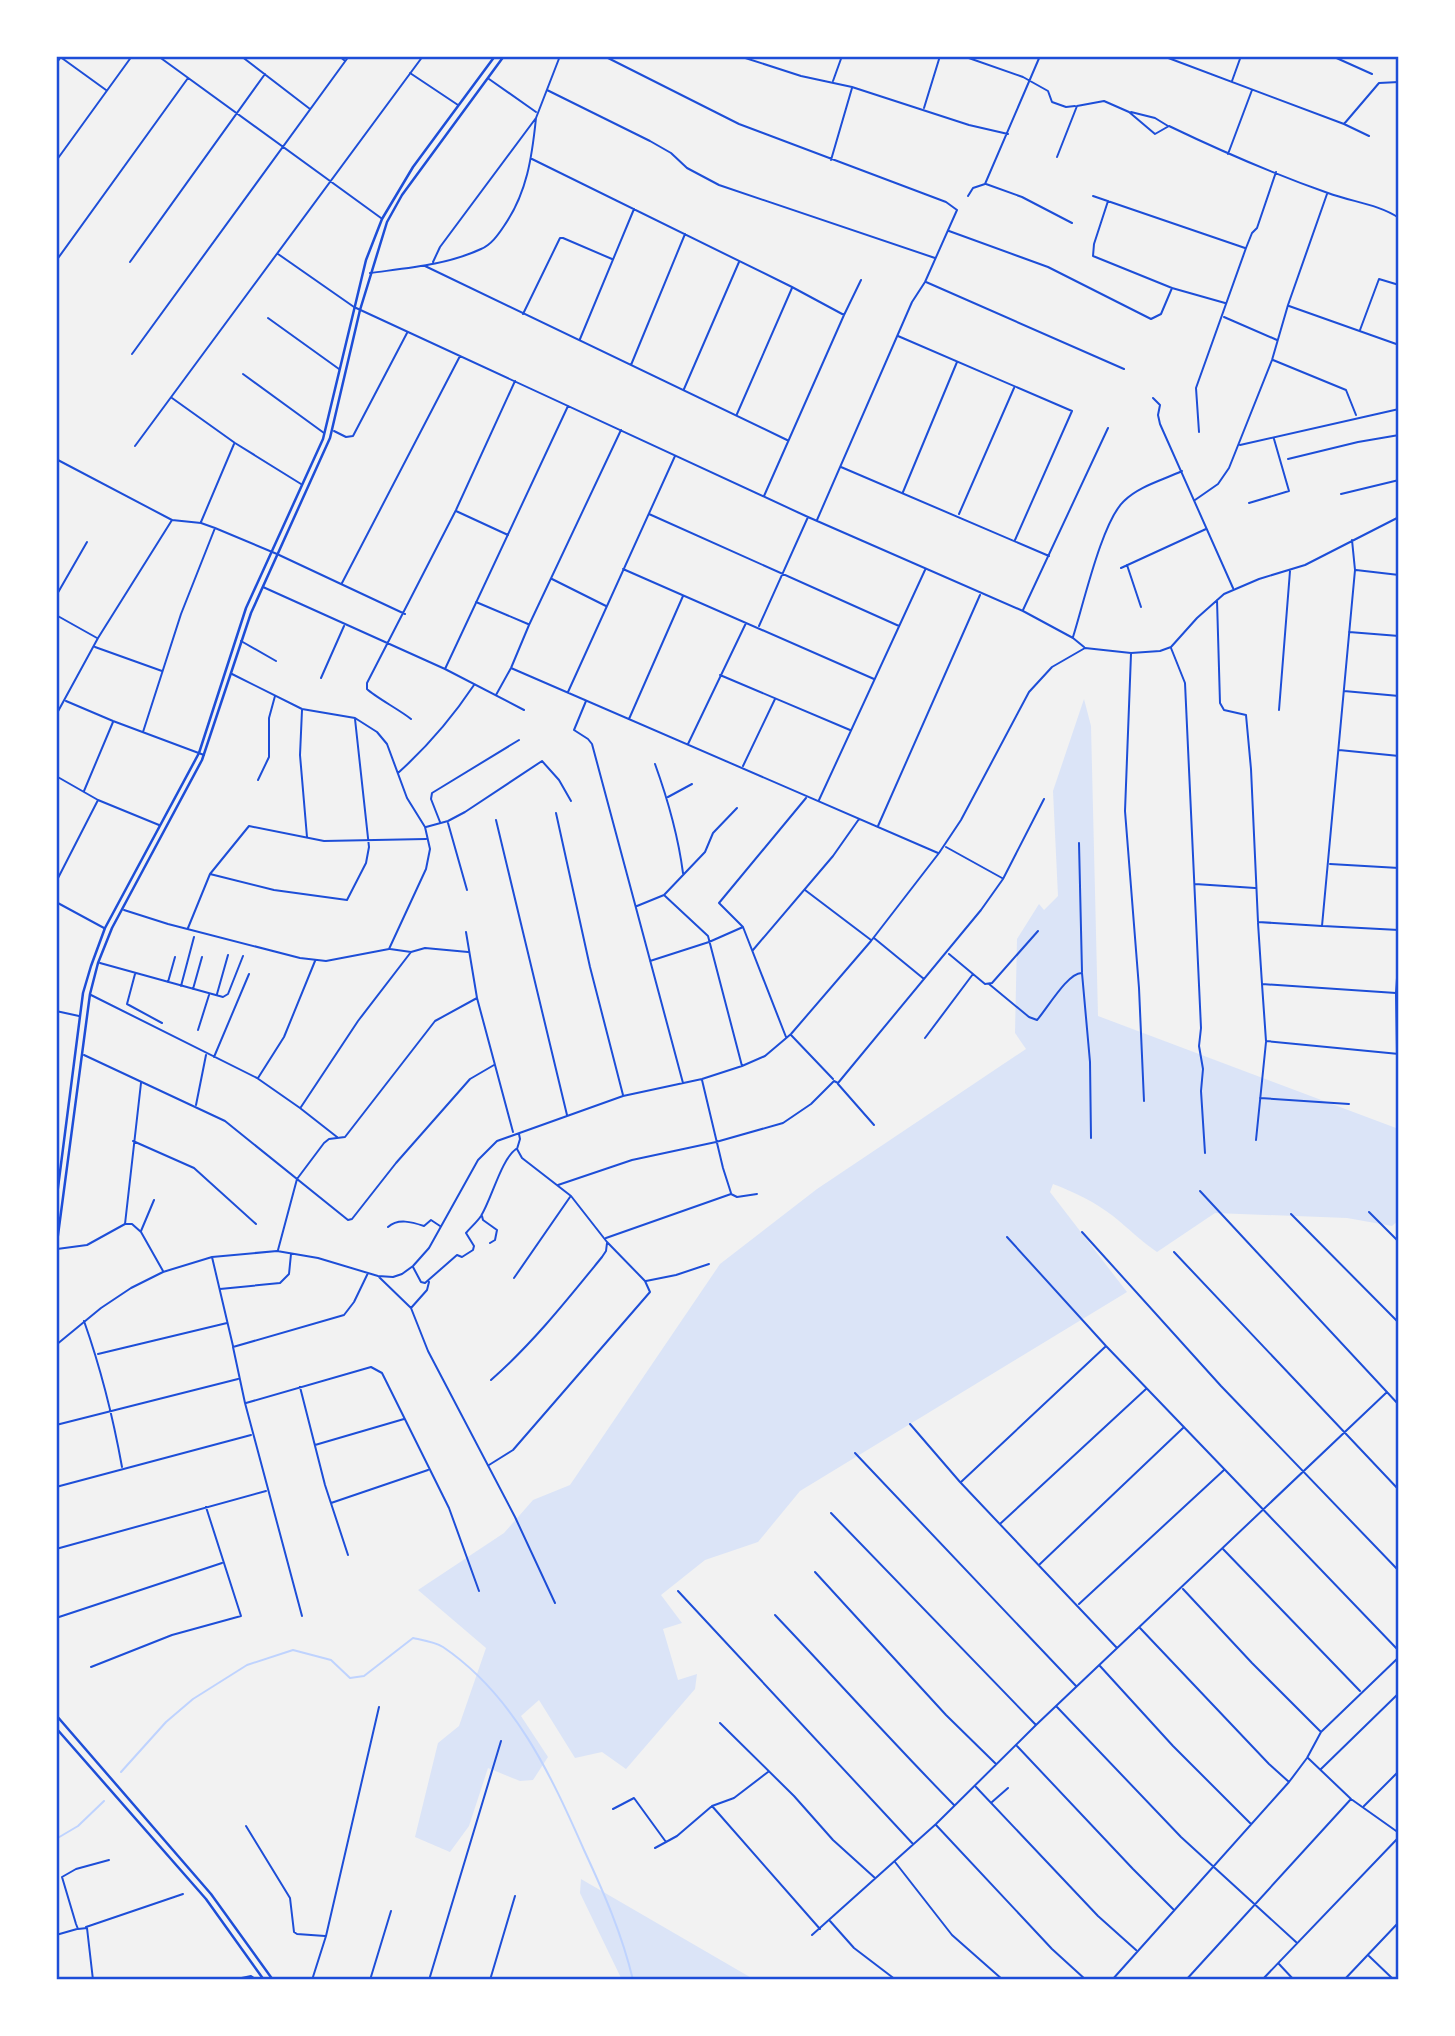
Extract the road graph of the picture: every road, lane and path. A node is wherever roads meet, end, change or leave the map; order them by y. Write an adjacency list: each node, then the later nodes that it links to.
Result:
1 (132, 56): 35 (street)
2 (158, 56): 27 (street)
3 (241, 56): 25 (street)
4 (339, 56): 22 (street)
5 (349, 56): 22 (street)
6 (423, 56): 24 (street)
7 (495, 56): 37 (main road)
8 (504, 56): 28 (main road)
9 (560, 56): 36 (street)
10 (604, 56): 55 (street)
11 (739, 56): 30 (street)
12 (842, 56): 30 (street)
13 (940, 56): 40 (street)
14 (964, 56): 31 (street)
15 (1040, 56): 31 (street)
16 (1163, 56): 29 (street)
17 (1241, 56): 29 (street)
18 (1332, 56): 21 (street)
19 (1347, 56): 21 (street)
20 (60, 57): 23 (street); 35 (street)
21 (1344, 60): 26 (street)
22 (345, 61): 39 (street)
23 (56, 64)
24 (411, 73): 37 (street); 58 (street)
25 (265, 74): 39 (street); 42 (street)
26 (1372, 74)
27 (188, 78): 42 (street); 74 (street)
28 (488, 79): 43 (street); 79 (main road)
29 (1232, 81): 34 (street)
30 (832, 82): 33 (street)
31 (1030, 82): 38 (street); 47 (street)
32 (1399, 82): 45 (street)
33 (852, 87): 40 (street); 55 (street)
34 (1252, 89): 45 (street); 52 (street)
35 (107, 90): 56 (street)
36 (547, 90): 43 (street); 73 (street)
37 (459, 105): 66 (main road)
38 (1077, 106): 41 (street); 53 (street)
39 (311, 109): 50 (street)
40 (923, 109): 47 (street)
41 (1129, 112): 46 (street); 46 (street)
42 (236, 113): 50 (street); 76 (street)
43 (538, 113): 44 (street)
44 (536, 118): 54 (street); 77 (street)
45 (1344, 124): 48 (street)
46 (1169, 126): 52 (street)
47 (1008, 134): 59 (street)
48 (1369, 136)
49 (1399, 145): 51 (street)
50 (283, 148): 58 (street); 98 (street)
51 (1399, 153)
52 (1228, 154): 57 (street)
53 (1057, 157)
54 (532, 159): 64 (street); 77 (street)
55 (830, 160): 68 (street)
56 (56, 161)
57 (1276, 172): 60 (street); 70 (street)
58 (329, 182): 66 (street); 71 (street)
59 (985, 184): 61 (street); 67 (street)
60 (1327, 193): 65 (street); 86 (street)
61 (968, 195)
62 (1093, 196): 63 (street)
63 (1108, 201): 70 (street); 84 (street)
64 (635, 208): 69 (street); 72 (street)
65 (1399, 218)
66 (382, 219): 87 (main road)
67 (1072, 223)
68 (948, 231): 73 (street); 84 (street)
69 (686, 233): 75 (street); 102 (street)
70 (1246, 248): 85 (street)
71 (278, 254): 87 (street); 110 (street)
72 (613, 259): 89 (street); 96 (street)
73 (937, 259): 81 (street)
74 (56, 261)
75 (739, 261): 83 (street); 109 (street)
76 (130, 262)
77 (432, 264): 78 (street)
78 (425, 266): 79 (street); 89 (street)
79 (370, 273): 88 (main road)
80 (861, 280): 90 (street)
81 (925, 282): 95 (street); 104 (street)
82 (1399, 285): 93 (street)
83 (792, 287): 90 (street); 114 (street)
84 (1172, 288): 85 (street)
85 (1227, 303): 91 (street)
86 (1288, 305): 93 (street); 97 (street)
87 (354, 307): 88 (street); 105 (main road)
88 (360, 310): 94 (street); 117 (main road)
89 (523, 315): 96 (street)
90 (844, 315): 123 (street)
91 (1223, 316): 97 (street); 119 (street)
92 (268, 318): 105 (street)
93 (1360, 331): 103 (street)
94 (407, 332): 99 (street); 117 (street)
95 (897, 335): 101 (street); 130 (street)
96 (579, 341): 102 (street)
97 (1278, 341): 100 (street)
98 (132, 354)
99 (460, 356): 107 (street); 165 (street)
100 (1272, 360): 115 (street); 125 (street)
101 (957, 361): 108 (street); 134 (street)
102 (631, 366): 109 (street)
103 (1399, 368)
104 (1124, 369)
105 (339, 370): 120 (main road)
106 (243, 374): 120 (street)
107 (516, 380): 112 (street); 139 (street)
108 (1015, 387): 141 (street); 150 (street)
109 (683, 390): 114 (street)
110 (172, 398): 124 (street); 126 (street)
111 (1153, 398): 131 (street)
112 (568, 405): 118 (street); 149 (street)
113 (1399, 409): 115 (street)
114 (736, 416): 123 (street)
115 (1356, 417): 122 (street)
116 (1108, 428): 155 (street)
117 (332, 430): 154 (main road)
118 (621, 430): 127 (street); 164 (street)
119 (1199, 432)
120 (324, 433): 133 (main road)
121 (1399, 435): 129 (street)
122 (1274, 438): 125 (street); 138 (street)
123 (788, 441): 136 (street)
124 (234, 443): 133 (street); 146 (street)
125 (1239, 445): 137 (street)
126 (135, 446)
127 (676, 455): 136 (street); 140 (street)
128 (56, 459): 144 (street)
129 (1288, 459)
130 (840, 467): 134 (street); 145 (street)
131 (1182, 471): 137 (street); 186 (street)
132 (1399, 480): 135 (street)
133 (302, 485): 153 (main road)
134 (903, 492): 141 (street)
135 (1341, 494)
136 (764, 496): 142 (street)
137 (1195, 500): 148 (street)
138 (1249, 503)
139 (456, 510): 149 (street); 176 (street)
140 (649, 514): 158 (street); 162 (street)
141 (958, 516): 150 (street)
142 (808, 517): 145 (street); 162 (street)
143 (1399, 517): 151 (street)
144 (172, 520): 146 (street); 185 (street)
145 (817, 521): 159 (street)
146 (201, 523): 147 (street)
147 (215, 528): 153 (street); 196 (street)
148 (1207, 528): 156 (street); 167 (street)
149 (509, 536): 172 (street)
150 (1015, 540): 155 (street)
151 (1352, 540): 160 (street); 161 (street)
152 (87, 542): 170 (street)
153 (272, 552): 154 (street); 223 (main road)
154 (277, 554): 165 (street); 166 (main road)
155 (1049, 556): 175 (street)
156 (1127, 565): 157 (street); 174 (street)
157 (1121, 568)
158 (623, 569): 169 (street); 173 (street)
159 (926, 569): 168 (street); 181 (street)
160 (1290, 570): 167 (street); 211 (street)
161 (1355, 570): 163 (street); 183 (street)
162 (783, 574): 181 (street); 182 (street)
163 (1399, 575)
164 (552, 579): 173 (street); 180 (street)
165 (342, 584): 176 (street)
166 (262, 586): 179 (street); 187 (main road)
167 (1234, 589): 171 (street)
168 (981, 594): 175 (street); 247 (street)
169 (684, 595): 178 (street); 216 (street)
170 (56, 596)
171 (1217, 599): 190 (street); 261 (street)
172 (476, 602): 180 (street); 195 (street)
173 (607, 606): 203 (street)
174 (1141, 607)
175 (1023, 611): 186 (street)
176 (405, 614): 188 (street)
177 (56, 615): 185 (street)
178 (747, 622): 182 (street); 198 (street)
179 (344, 625): 188 (street); 199 (street)
180 (529, 625): 194 (street)
181 (899, 626): 200 (street)
182 (758, 627): 200 (street)
183 (1348, 632): 184 (street); 202 (street)
184 (1399, 636)
185 (98, 638): 189 (street)
186 (1073, 638): 191 (street)
187 (241, 640): 193 (street); 197 (main road)
188 (389, 645): 195 (street); 215 (street)
189 (94, 646): 196 (street); 208 (street)
190 (1171, 647): 192 (street); 260 (street)
191 (1085, 648): 192 (street); 252 (street)
192 (1131, 653): 329 (street)
193 (276, 661)
194 (511, 668): 203 (street); 205 (street)
195 (445, 669): 201 (street)
196 (163, 671): 219 (street)
197 (231, 674): 204 (street); 224 (main road)
198 (720, 675): 207 (street); 221 (street)
199 (321, 678)
200 (874, 679): 218 (street)
201 (475, 684): 205 (street); 228 (street)
202 (1343, 691): 206 (street); 222 (street)
203 (568, 692): 209 (street)
204 (275, 695): 210 (street); 230 (street)
205 (496, 695): 212 (street)
206 (1399, 696)
207 (776, 698): 218 (street); 227 (street)
208 (65, 700): 213 (street); 217 (street)
209 (586, 700): 216 (street); 266 (street)
210 (302, 709): 214 (street); 248 (street)
211 (1279, 709)
212 (524, 710)
213 (56, 715)
214 (355, 718): 228 (street); 250 (street)
215 (411, 719)
216 (629, 719): 221 (street)
217 (113, 721): 219 (street); 232 (street)
218 (851, 730): 238 (street)
219 (143, 732): 223 (street)
220 (519, 740): 244 (street)
221 (688, 744): 227 (street)
222 (1338, 750): 225 (street); 254 (street)
223 (199, 753): 224 (street); 245 (main road)
224 (204, 755): 267 (main road)
225 (1399, 756)
226 (655, 764): 233 (street)
227 (742, 768): 234 (street)
228 (397, 774): 246 (street)
229 (56, 776): 232 (street)
230 (258, 780)
231 (692, 784): 233 (street)
232 (83, 792): 236 (street)
233 (667, 797): 257 (street)
234 (807, 798): 238 (street); 269 (street)
235 (1044, 799): 258 (street)
236 (98, 800): 245 (street); 259 (street)
237 (571, 801): 243 (street)
238 (818, 801): 241 (street)
239 (737, 808): 257 (street)
240 (556, 813): 327 (street)
241 (859, 819): 247 (street); 263 (street)
242 (496, 820): 333 (street)
243 (448, 821): 244 (street); 262 (street)
244 (440, 823): 246 (street)
245 (161, 825): 271 (main road)
246 (425, 827): 249 (street)
247 (878, 827): 253 (street)
248 (307, 838): 250 (street); 256 (street)
249 (428, 839): 250 (street); 280 (street)
250 (368, 840): 256 (street)
251 (1079, 843): 293 (street)
252 (944, 846): 253 (street); 258 (street)
253 (939, 853): 277 (street)
254 (1329, 864): 255 (street); 270 (street)
255 (1399, 868)
256 (210, 874): 272 (street)
257 (683, 874): 264 (street)
258 (1003, 879): 284 (street)
259 (56, 882)
260 (1193, 884): 261 (street); 343 (street)
261 (1256, 888): 268 (street)
262 (467, 890)
263 (805, 890): 277 (street); 281 (street)
264 (664, 895): 266 (street); 278 (street)
265 (56, 902): 271 (street)
266 (636, 907): 290 (street)
267 (123, 909): 272 (street); 291 (main road)
268 (1258, 922): 270 (street); 299 (street)
269 (743, 926): 278 (street); 281 (street)
270 (1322, 926): 273 (street)
271 (105, 928): 308 (main road)
272 (188, 929): 289 (street)
273 (1399, 930)
274 (1038, 931): 298 (street)
275 (466, 932): 282 (street)
276 (194, 937): 300 (street)
277 (873, 939): 296 (street); 311 (street)
278 (709, 942): 290 (street); 320 (street)
279 (1399, 948): 303 (street)
280 (389, 949): 283 (street); 289 (street)
281 (752, 951): 312 (street)
282 (468, 952): 283 (street); 306 (street)
283 (411, 953): 332 (street)
284 (948, 953): 295 (street); 296 (street)
285 (228, 955): 305 (street)
286 (243, 956): 305 (street)
287 (175, 957): 297 (street)
288 (202, 957): 301 (street)
289 (315, 960): 321 (street)
290 (649, 961): 325 (street)
291 (98, 963): 292 (street); 304 (main road)
292 (135, 973): 297 (street); 309 (street)
293 (1082, 973): 298 (street); 338 (street)
294 (249, 974): 318 (street)
295 (972, 974): 298 (street); 313 (street)
296 (925, 979): 326 (street)
297 (168, 982): 300 (street)
298 (989, 984)
299 (1262, 984): 303 (street); 314 (street)
300 (181, 986): 301 (street)
301 (193, 989): 302 (street)
302 (210, 993): 305 (street); 310 (street)
303 (1396, 993): 316 (street)
304 (90, 994): 315 (street); 317 (main road)
305 (217, 995)
306 (477, 998): 319 (street); 337 (street)
307 (56, 1011): 308 (street)
308 (80, 1017): 344 (main road)
309 (162, 1023)
310 (198, 1030)
311 (791, 1034): 312 (street); 323 (street)
312 (786, 1038): 320 (street)
313 (925, 1038)
314 (1266, 1041): 316 (street); 328 (street)
315 (206, 1054): 318 (street); 331 (street)
316 (1398, 1054)
317 (83, 1055): 324 (street); 366 (main road)
318 (214, 1058): 321 (street)
319 (494, 1065): 336 (street); 345 (street)
320 (743, 1066): 322 (street)
321 (257, 1078): 332 (street)
322 (702, 1079): 325 (street); 341 (street)
323 (834, 1080): 326 (street); 341 (street)
324 (141, 1082): 331 (street); 340 (street)
325 (683, 1083): 327 (street)
326 (838, 1083): 334 (street)
327 (623, 1096): 333 (street)
328 (1259, 1098): 330 (street); 339 (street)
329 (1144, 1101)
330 (1349, 1104)
331 (196, 1107): 345 (street)
332 (300, 1108): 337 (street)
333 (567, 1115): 335 (street)
334 (874, 1125)
335 (518, 1133): 336 (street); 342 (street)
336 (514, 1134): 359 (street)
337 (338, 1138): 345 (street)
338 (1091, 1138)
339 (1256, 1140)
340 (133, 1141): 356 (street); 357 (street)
341 (716, 1142): 346 (street); 348 (street)
342 (517, 1149): 346 (street); 355 (street)
343 (1205, 1153)
344 (58, 1175): 352 (main road)
345 (297, 1180): 367 (street)
346 (558, 1185): 350 (street)
347 (1200, 1191): 394 (street)
348 (731, 1194): 349 (street); 363 (street)
349 (757, 1195)
350 (570, 1196): 363 (street); 376 (street)
351 (154, 1200): 360 (street)
352 (56, 1203)
353 (1369, 1212): 364 (street)
354 (1291, 1214): 383 (street)
355 (482, 1215): 365 (street); 377 (street)
356 (124, 1224): 360 (street); 366 (street)
357 (256, 1224)
358 (388, 1227): 359 (street)
359 (441, 1227): 372 (street)
360 (141, 1232): 373 (street)
361 (1082, 1232): 410 (street)
362 (1007, 1237): 387 (street)
363 (606, 1240): 378 (street); 391 (street)
364 (1399, 1242)
365 (490, 1243)
366 (56, 1249)
367 (277, 1251): 368 (street); 370 (street)
368 (291, 1252): 374 (street); 379 (street)
369 (1174, 1252): 402 (street)
370 (212, 1257): 373 (street); 379 (street)
371 (709, 1264): 378 (street)
372 (413, 1266): 375 (street); 377 (street)
373 (163, 1272): 381 (street)
374 (368, 1272): 375 (street); 388 (street)
375 (378, 1276): 380 (street)
376 (514, 1278)
377 (429, 1281): 380 (street)
378 (645, 1281): 406 (street)
379 (220, 1289): 382 (street)
380 (411, 1308): 406 (street)
381 (84, 1321): 385 (street); 389 (street)
382 (227, 1323): 388 (street); 389 (street)
383 (1399, 1323)
384 (56, 1339): 385 (street)
385 (61, 1341): 386 (street)
386 (56, 1345)
387 (1106, 1346): 393 (street); 411 (street)
388 (233, 1347): 390 (street)
389 (97, 1354): 397 (street)
390 (239, 1378): 395 (street); 397 (street)
391 (491, 1380)
392 (300, 1386): 395 (street); 398 (street); 404 (street)
393 (1146, 1388): 401 (street); 419 (street)
394 (1387, 1392): 396 (street); 402 (street)
395 (245, 1404): 403 (street)
396 (1399, 1405)
397 (112, 1411): 400 (street); 407 (street)
398 (404, 1419): 404 (street); 408 (street)
399 (909, 1424): 411 (street)
400 (56, 1425)
401 (1184, 1428): 409 (street); 424 (street)
402 (1344, 1433): 410 (street); 414 (street)
403 (253, 1434): 407 (street); 413 (street)
404 (314, 1446): 415 (street)
405 (855, 1453): 441 (street)
406 (489, 1465): 430 (street)
407 (123, 1468): 412 (street)
408 (429, 1469): 415 (street); 428 (street)
409 (1224, 1470): 417 (street); 431 (street)
410 (1302, 1472): 417 (street); 425 (street)
411 (960, 1482): 419 (street)
412 (56, 1487)
413 (267, 1490): 416 (street); 433 (street)
414 (1399, 1490)
415 (331, 1503): 422 (street)
416 (206, 1507): 420 (street); 423 (street)
417 (1263, 1510): 421 (street); 437 (street)
418 (831, 1513): 448 (street)
419 (1000, 1524): 424 (street)
420 (56, 1549)
421 (1222, 1549): 427 (street); 442 (street)
422 (348, 1555)
423 (223, 1563): 434 (street); 440 (street)
424 (1040, 1564): 431 (street)
425 (1399, 1571)
426 (815, 1572): 454 (street)
427 (1182, 1588): 435 (street); 450 (street)
428 (479, 1591)
429 (678, 1591): 472 (street)
430 (555, 1603)
431 (1078, 1604): 436 (street)
432 (775, 1615): 463 (street)
433 (302, 1616)
434 (56, 1618)
435 (1139, 1628): 436 (street); 458 (street)
436 (1117, 1648): 439 (street)
437 (1399, 1651)
438 (1399, 1657): 442 (street)
439 (1099, 1665): 441 (street); 468 (street)
440 (91, 1667)
441 (1076, 1687): 445 (street)
442 (1361, 1692): 450 (street)
443 (1399, 1693): 455 (street)
444 (379, 1707): 490 (street)
445 (1056, 1707): 448 (street); 476 (street)
446 (56, 1715): 499 (main road)
447 (720, 1723): 456 (street)
448 (1036, 1725): 452 (street)
449 (56, 1728): 498 (main road)
450 (1321, 1732): 453 (street)
451 (500, 1741): 502 (street)
452 (1016, 1746): 454 (street); 481 (street)
453 (1307, 1758): 455 (street); 458 (street)
454 (996, 1764): 459 (street)
455 (1320, 1770): 461 (street)
456 (768, 1772): 464 (street); 477 (street)
457 (1399, 1772): 465 (street)
458 (1289, 1782): 468 (street)
459 (976, 1786): 462 (street); 463 (street)
460 (1008, 1788): 462 (street)
461 (1352, 1798): 465 (street); 480 (street)
462 (992, 1802): 492 (street)
463 (955, 1805): 467 (street)
464 (712, 1806): 471 (street); 487 (street)
465 (1364, 1807): 470 (street)
466 (613, 1808): 471 (street)
467 (936, 1824): 472 (street); 506 (street)
468 (1252, 1825): 476 (street)
469 (246, 1826): 490 (street)
470 (1399, 1835): 491 (street)
471 (666, 1842): 473 (street)
472 (913, 1845): 475 (street)
473 (654, 1848)
474 (109, 1860): 486 (street)
475 (894, 1861): 477 (street); 505 (street)
476 (1212, 1866): 480 (street); 481 (street)
477 (876, 1879): 483 (street)
478 (183, 1894): 485 (street)
479 (515, 1896): 503 (street)
480 (1254, 1904): 491 (street); 508 (street)
481 (1174, 1909): 492 (street)
482 (391, 1911): 501 (street)
483 (830, 1921): 487 (street); 504 (street)
484 (1399, 1922): 493 (street)
485 (85, 1927): 486 (street); 495 (street)
486 (78, 1929): 488 (street)
487 (820, 1930): 489 (street)
488 (56, 1935)
489 (812, 1935)
490 (326, 1936): 500 (street)
491 (1296, 1942): 494 (street)
492 (1137, 1952): 507 (street)
493 (1368, 1956): 511 (street); 512 (street)
494 (1278, 1964): 509 (street); 510 (street)
495 (93, 1980)
496 (232, 1980): 497 (street)
497 (257, 1980)
498 (264, 1980)
499 (273, 1980)
500 (312, 1980)
501 (370, 1980)
502 (429, 1980)
503 (490, 1980)
504 (896, 1980)
505 (1003, 1980)
506 (1086, 1980)
507 (1112, 1980)
508 (1186, 1980)
509 (1262, 1980)
510 (1294, 1980)
511 (1344, 1980)
512 (1394, 1980)

